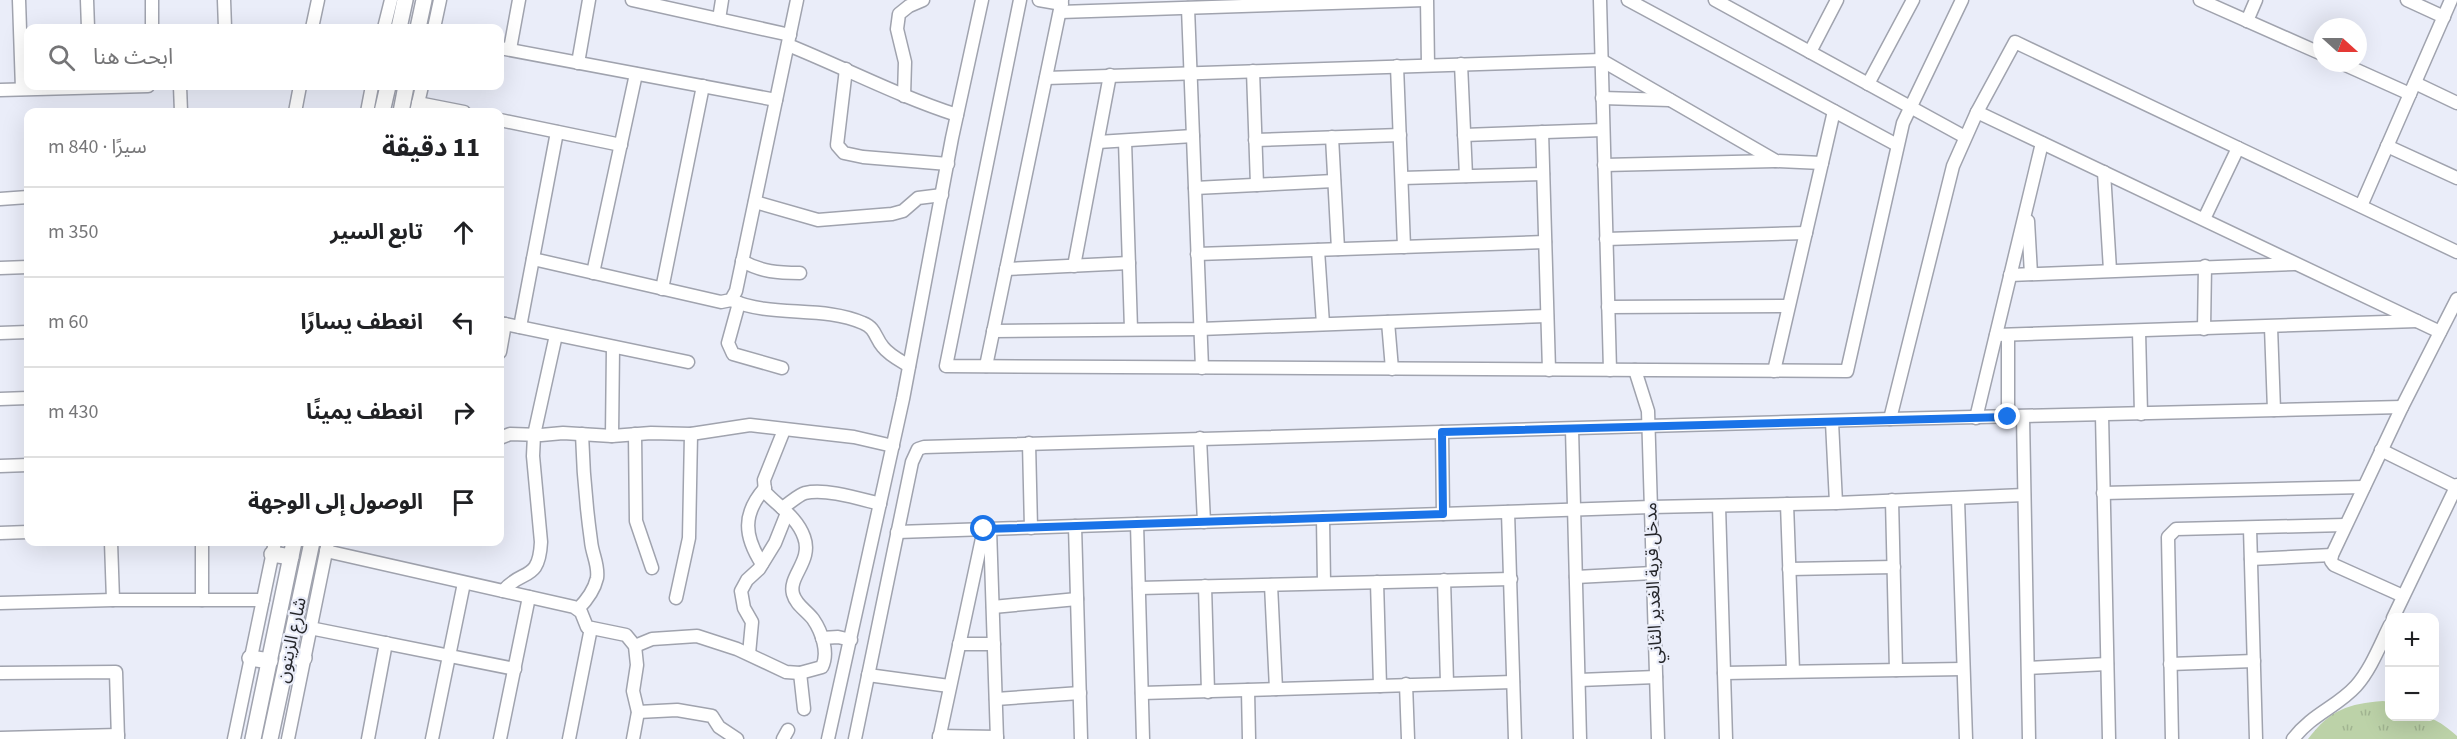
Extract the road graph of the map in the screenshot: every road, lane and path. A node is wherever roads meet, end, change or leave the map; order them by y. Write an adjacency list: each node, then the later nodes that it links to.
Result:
1 (19, 0): 63 (street)
2 (87, 0): 37 (street)
3 (152, 0): 38 (street)
4 (224, 0): 39 (street)
5 (318, 0): 40 (street)
6 (440, 0): 44 (street)
7 (519, 0): 46 (street)
8 (589, 0): 50 (street)
9 (632, 0): 28 (street)
10 (722, 0): 35 (street)
11 (797, 0): 45 (street)
12 (982, 0): 86 (street)
13 (1020, 0): 170 (street)
14 (1039, 0): 32 (street)
15 (1426, 0): 26 (street); 52 (street)
16 (1600, 0): 49 (street)
17 (1628, 0): 84 (street)
18 (1715, 0): 48 (street)
19 (1837, 0): 48 (street)
20 (1912, 0): 61 (street)
21 (1962, 0): 77 (street)
22 (2200, 0): 36 (street)
23 (2256, 0): 36 (street)
24 (2407, 0): 34 (street)
25 (2451, 0): 34 (street)
26 (1359, 1): 30 (street)
27 (411, 2): 41 (street); 42 (main road); 43 (main road)
28 (653, 2): 35 (street)
29 (914, 2): 72 (street)
30 (1300, 2): 31 (street)
31 (1244, 3): 33 (street)
32 (1061, 5): 33 (street); 60 (street)
33 (1188, 8): 57 (street)
34 (2444, 17): 64 (street)
35 (718, 19): 45 (street)
36 (2247, 21): 47 (street)
37 (88, 24)
38 (152, 24)
39 (225, 24)
40 (313, 24)
41 (388, 24)
42 (401, 24)
43 (417, 24)
44 (435, 24)
45 (789, 40): 54 (street); 74 (street)
46 (505, 49): 50 (street)
47 (2313, 50)
48 (1810, 52): 61 (street)
49 (1601, 60): 51 (street); 73 (street); 75 (street)
50 (578, 63): 58 (street)
51 (1461, 64): 52 (street); 92 (street)
52 (1428, 65): 53 (street)
53 (1397, 66): 55 (street); 91 (street)
54 (846, 69): 72 (street); 106 (street)
55 (1252, 71): 57 (street); 96 (street)
56 (2366, 72): 64 (street)
57 (1191, 73): 59 (street); 93 (street)
58 (636, 74): 62 (street); 101 (street)
59 (1110, 75): 60 (street); 98 (street)
60 (1046, 78): 139 (street)
61 (1868, 84): 77 (street)
62 (703, 86): 74 (street); 145 (street)
63 (22, 89): 65 (street)
64 (2412, 89): 76 (street); 102 (street)
65 (0, 90)
66 (180, 90): 78 (street)
67 (299, 90): 79 (street)
68 (371, 90): 80 (street)
69 (387, 90): 81 (main road)
70 (405, 90): 82 (main road)
71 (421, 90): 83 (street)
72 (904, 96): 86 (street)
73 (1602, 98): 75 (street); 88 (street)
74 (776, 100): 119 (street)
75 (1672, 100): 104 (street)
76 (2457, 103)
77 (1910, 107): 94 (street); 100 (street)
78 (181, 108)
79 (296, 108)
80 (368, 108)
81 (383, 108)
82 (401, 108)
83 (417, 108)
84 (1834, 111): 100 (street); 105 (street)
85 (1977, 112): 94 (street); 99 (street); 103 (street)
86 (957, 115): 106 (street)
87 (504, 121): 89 (street)
88 (1603, 130): 90 (street); 107 (street)
89 (557, 132): 101 (street); 131 (street)
90 (1542, 132): 92 (street); 109 (street)
91 (1400, 135): 95 (street); 111 (street)
92 (1464, 135): 110 (street)
93 (1193, 136): 97 (street); 115 (street)
94 (1965, 136): 187 (street)
95 (1332, 137): 96 (street); 113 (street)
96 (1255, 140): 114 (street)
97 (1125, 141): 98 (street); 133 (street)
98 (1098, 142): 135 (street)
99 (2042, 143): 108 (street); 121 (street)
100 (1897, 145): 177 (street)
101 (621, 146): 141 (street)
102 (2387, 146): 112 (street); 120 (street)
103 (2238, 148): 120 (street); 122 (street)
104 (1776, 161): 105 (street); 107 (street)
105 (1822, 163): 123 (street)
106 (948, 164): 116 (street)
107 (1604, 165): 124 (street)
108 (2104, 172): 122 (street); 140 (street)
109 (1543, 174): 110 (street); 125 (street)
110 (1466, 176): 111 (street)
111 (1401, 178): 126 (street)
112 (2457, 178)
113 (1334, 181): 114 (street); 128 (street)
114 (1257, 185): 115 (street)
115 (1195, 188): 130 (street)
116 (942, 195): 119 (street); 169 (street)
117 (24, 196): 118 (street)
118 (0, 199)
119 (755, 202): 132 (street)
120 (2361, 206): 129 (street)
121 (2027, 208): 143 (street); 144 (street)
122 (2204, 219): 134 (street)
123 (1806, 233): 124 (street); 148 (street)
124 (1606, 239): 149 (street)
125 (1545, 242): 126 (street); 150 (street)
126 (1404, 247): 128 (street)
127 (1318, 249): 128 (street); 130 (street); 154 (street)
128 (1338, 249)
129 (2457, 252)
130 (1197, 254): 158 (street)
131 (533, 259): 141 (street); 155 (street)
132 (742, 261): 142 (street); 147 (street)
133 (1129, 263): 135 (street); 157 (street)
134 (2298, 264): 136 (street); 151 (street)
135 (1074, 266): 139 (street)
136 (2205, 266): 140 (street); 159 (street)
137 (24, 267): 138 (street)
138 (0, 268)
139 (1006, 268): 160 (street)
140 (2110, 270): 143 (street)
141 (593, 273): 145 (street)
142 (800, 273)
143 (2031, 274): 144 (street)
144 (2010, 275): 166 (street)
145 (662, 289): 147 (street)
146 (2457, 299): 163 (street)
147 (735, 301): 169 (street); 171 (street)
148 (1788, 306): 149 (street); 177 (street)
149 (1608, 307): 175 (street)
150 (1547, 316): 152 (street); 174 (street)
151 (2419, 321): 156 (street); 163 (street)
152 (1388, 322): 154 (street); 173 (street)
153 (504, 324): 155 (street)
154 (1323, 324): 158 (street)
155 (520, 327): 165 (street)
156 (2271, 327): 159 (street); 181 (street)
157 (1131, 329): 158 (street); 160 (street)
158 (1200, 329): 172 (street)
159 (2204, 329): 162 (street)
160 (993, 331): 170 (street)
161 (24, 332): 164 (street)
162 (2139, 332): 166 (street); 182 (street)
163 (2440, 332): 180 (street)
164 (0, 333)
165 (556, 335): 167 (street); 196 (street)
166 (2002, 336): 184 (street); 186 (street)
167 (613, 347): 168 (street); 198 (street)
168 (688, 362)
169 (909, 366): 201 (street)
170 (986, 366): 172 (street)
171 (782, 368)
172 (1202, 368): 173 (street)
173 (1392, 369): 174 (street)
174 (1549, 370): 175 (street)
175 (1610, 370): 176 (street)
176 (1635, 370): 177 (street); 189 (street, مدخل قرية الغدير الثاني)
177 (1774, 371)
178 (24, 398): 179 (street)
179 (0, 399)
180 (2402, 407): 181 (street); 202 (street)
181 (2274, 410): 182 (street)
182 (2141, 414): 183 (street)
183 (2102, 415): 185 (street); 208 (street)
184 (2008, 417): 185 (street); 186 (street)
185 (2023, 417): 209 (street)
186 (1976, 418): 187 (street)
187 (1890, 419): 188 (street)
188 (1832, 422): 189 (street); 212 (street)
189 (1648, 427): 190 (street); 216 (street, مدخل قرية الغدير الثاني)
190 (1572, 429): 192 (street); 217 (street)
191 (784, 430): 195 (street); 201 (street); 207 (street)
192 (1442, 432): 199 (street); 220 (street)
193 (582, 434): 196 (street); 198 (street); 264 (street)
194 (635, 434): 195 (street); 198 (street); 241 (street)
195 (691, 434): 257 (street)
196 (534, 435): 197 (street); 254 (street)
197 (504, 436)
198 (612, 436)
199 (1200, 438): 200 (street); 222 (street)
200 (1029, 443): 226 (street); 230 (street)
201 (893, 446): 213 (street)
202 (2381, 450): 205 (street); 206 (street)
203 (24, 465): 204 (street)
204 (0, 466)
205 (2457, 486): 255 (street)
206 (2364, 487): 208 (street); 224 (street)
207 (765, 488): 218 (street); 240 (street)
208 (2103, 493): 282 (street)
209 (2024, 495): 210 (street); 284 (street)
210 (1958, 499): 211 (street); 286 (street)
211 (1892, 501): 212 (street); 242 (street)
212 (1836, 503): 214 (street)
213 (880, 504): 218 (street); 270 (street)
214 (1787, 504): 215 (street); 243 (street)
215 (1719, 506): 216 (street); 290 (street)
216 (1651, 507): 217 (street); 244 (street, مدخل قرية الغدير الثاني)
217 (1574, 509): 219 (street); 245 (street)
218 (784, 511): 240 (street); 269 (street)
219 (1508, 512): 220 (street); 246 (street)
220 (1443, 514): 221 (street)
221 (1323, 518): 222 (street); 250 (street)
222 (1204, 522): 223 (street)
223 (1137, 524): 225 (street); 253 (street)
224 (2346, 525): 227 (street); 238 (street)
225 (1075, 526): 226 (street); 258 (street)
226 (1030, 528): 228 (street)
227 (2250, 528): 239 (street); 283 (street)
228 (987, 529): 230 (street); 263 (street); 272 (street)
229 (24, 532): 231 (street)
230 (897, 532): 292 (street)
231 (0, 533)
232 (111, 546): 259 (street)
233 (202, 546): 260 (street)
234 (311, 546): 276 (main road, شارع الزيتون)
235 (327, 546): 249 (street); 266 (street)
236 (274, 548): 237 (main road); 261 (street)
237 (293, 549): 280 (main road, شارع الزيتون)
238 (2331, 555): 239 (street); 255 (street)
239 (2251, 559): 281 (street)
240 (762, 564): 275 (street)
241 (652, 567)
242 (1894, 567): 243 (street); 287 (street)
243 (1789, 569): 288 (street)
244 (1653, 573): 245 (street); 293 (street, مدخل قرية الغدير الثاني)
245 (1576, 577): 294 (street)
246 (1511, 579): 247 (street); 295 (street)
247 (1444, 580): 248 (street); 296 (street)
248 (1377, 582): 250 (street); 299 (street)
249 (465, 583): 254 (street); 277 (street)
250 (1324, 583): 251 (street)
251 (1271, 585): 252 (street); 300 (street)
252 (1205, 586): 253 (street); 302 (street)
253 (1139, 588): 304 (street)
254 (503, 591): 256 (street)
255 (2403, 596): 265 (street)
256 (529, 597): 264 (street); 285 (street)
257 (676, 598)
258 (1077, 599): 263 (street); 303 (street)
259 (113, 600): 260 (street); 262 (street)
260 (202, 600): 261 (street)
261 (263, 600): 278 (street)
262 (0, 603)
263 (993, 607): 273 (street)
264 (578, 609): 267 (street)
265 (2395, 613)
266 (310, 628): 271 (street); 279 (street)
267 (591, 628): 274 (street); 319 (street)
268 (2385, 635): 337 (street)
269 (822, 638): 270 (street); 289 (street)
270 (851, 640): 322 (street)
271 (386, 643): 277 (street); 316 (street)
272 (959, 644): 273 (street); 298 (street)
273 (994, 644): 305 (street)
274 (635, 646): 275 (street); 307 (street)
275 (749, 654): 289 (street)
276 (287, 656): 279 (main road); 314 (main road, شارع الزيتون)
277 (449, 656): 285 (street); 317 (street)
278 (250, 658): 280 (main road); 312 (street)
279 (304, 658): 315 (street)
280 (270, 661): 313 (main road, شارع الزيتون)
281 (2253, 661): 283 (street); 336 (street)
282 (2106, 664): 284 (street); 334 (street)
283 (2170, 664): 335 (street)
284 (2029, 668): 333 (street)
285 (514, 669): 318 (street)
286 (1963, 669): 287 (street); 332 (street)
287 (1896, 670): 288 (street)
288 (1793, 671): 290 (street)
289 (800, 673): 306 (street)
290 (1724, 673): 331 (street)
291 (0, 674): 308 (street)
292 (868, 675): 298 (street); 323 (street)
293 (1656, 677): 294 (street); 330 (street, مدخل قرية الغدير الثاني)
294 (1579, 680): 329 (street)
295 (1513, 682): 296 (street); 328 (street)
296 (1447, 683): 297 (street)
297 (1406, 684): 299 (street); 327 (street)
298 (949, 686): 310 (street)
299 (1380, 686): 300 (street)
300 (1275, 689): 301 (street)
301 (1248, 690): 302 (street); 326 (street)
302 (1208, 692): 304 (street)
303 (1080, 693): 305 (street); 324 (street)
304 (1142, 693): 325 (street)
305 (996, 699): 311 (street)
306 (804, 709)
307 (638, 712): 320 (street); 321 (street)
308 (118, 737): 309 (street)
309 (0, 738)
310 (939, 738): 311 (street)
311 (997, 738)
312 (234, 739)
313 (253, 739)
314 (270, 739)
315 (288, 739)
316 (368, 739)
317 (432, 739)
318 (500, 739)
319 (569, 739)
320 (633, 739)
321 (737, 739)
322 (828, 739)
323 (855, 739)
324 (1081, 739)
325 (1143, 739)
326 (1249, 739)
327 (1408, 739)
328 (1515, 739)
329 (1580, 739)
330 (1658, 739)
331 (1726, 739)
332 (1966, 739)
333 (2029, 739)
334 (2109, 739)
335 (2172, 739)
336 (2256, 739)
337 (2292, 739)

